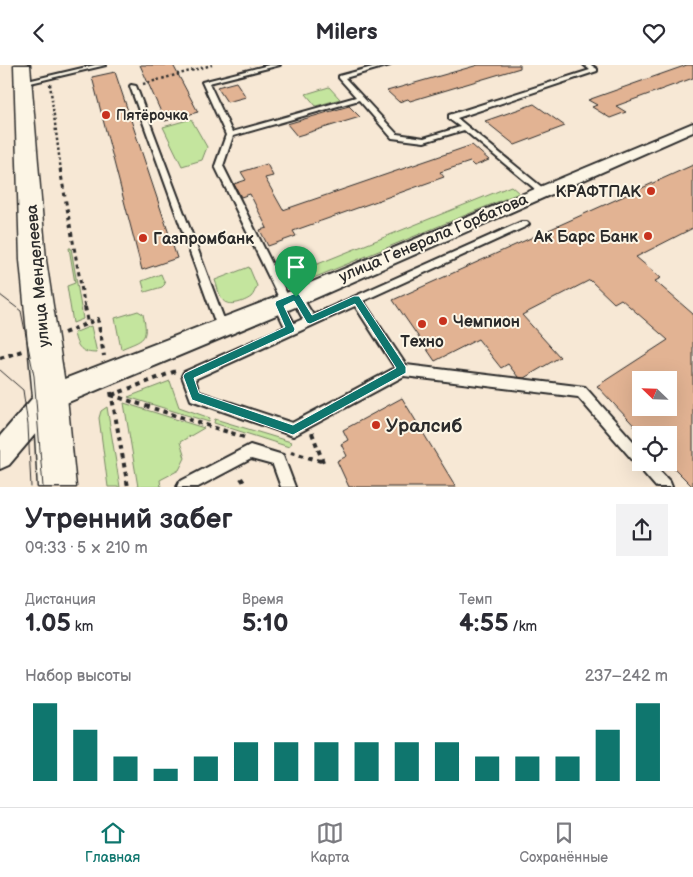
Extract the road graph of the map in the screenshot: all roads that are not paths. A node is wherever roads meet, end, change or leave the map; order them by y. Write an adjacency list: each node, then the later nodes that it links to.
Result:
1 (103, 65): 5 (lane)
2 (277, 65): 10 (lane)
3 (387, 65): 7 (lane)
4 (587, 65): 9 (lane)
5 (22, 74): 19 (main road, улица Менделеева)
6 (133, 86): 16 (lane)
7 (360, 98): 9 (lane); 10 (lane)
8 (693, 127): 11 (street, улица Генерала Горбатова)
9 (464, 128): 11 (lane)
10 (230, 135): 14 (lane)
11 (541, 191): 14 (street, улица Генерала Горбатова)
12 (524, 224): 13 (lane)
13 (356, 299): 15 (lane); 18 (lane)
14 (287, 301): 15 (lane); 16 (street, улица Генерала Горбатова); 17 (lane)
15 (310, 320): 17 (lane)
16 (222, 327): 19 (street, улица Генерала Горбатова)
17 (291, 329): 18 (lane)
18 (402, 370): 20 (lane)
19 (50, 397): 21 (street, улица Генерала Горбатова); 23 (main road, улица Менделеева)
20 (632, 450)
21 (0, 456)
22 (651, 471): 26 (lane)
23 (57, 487)
24 (184, 487): 25 (lane)
25 (288, 487)
26 (665, 487)

